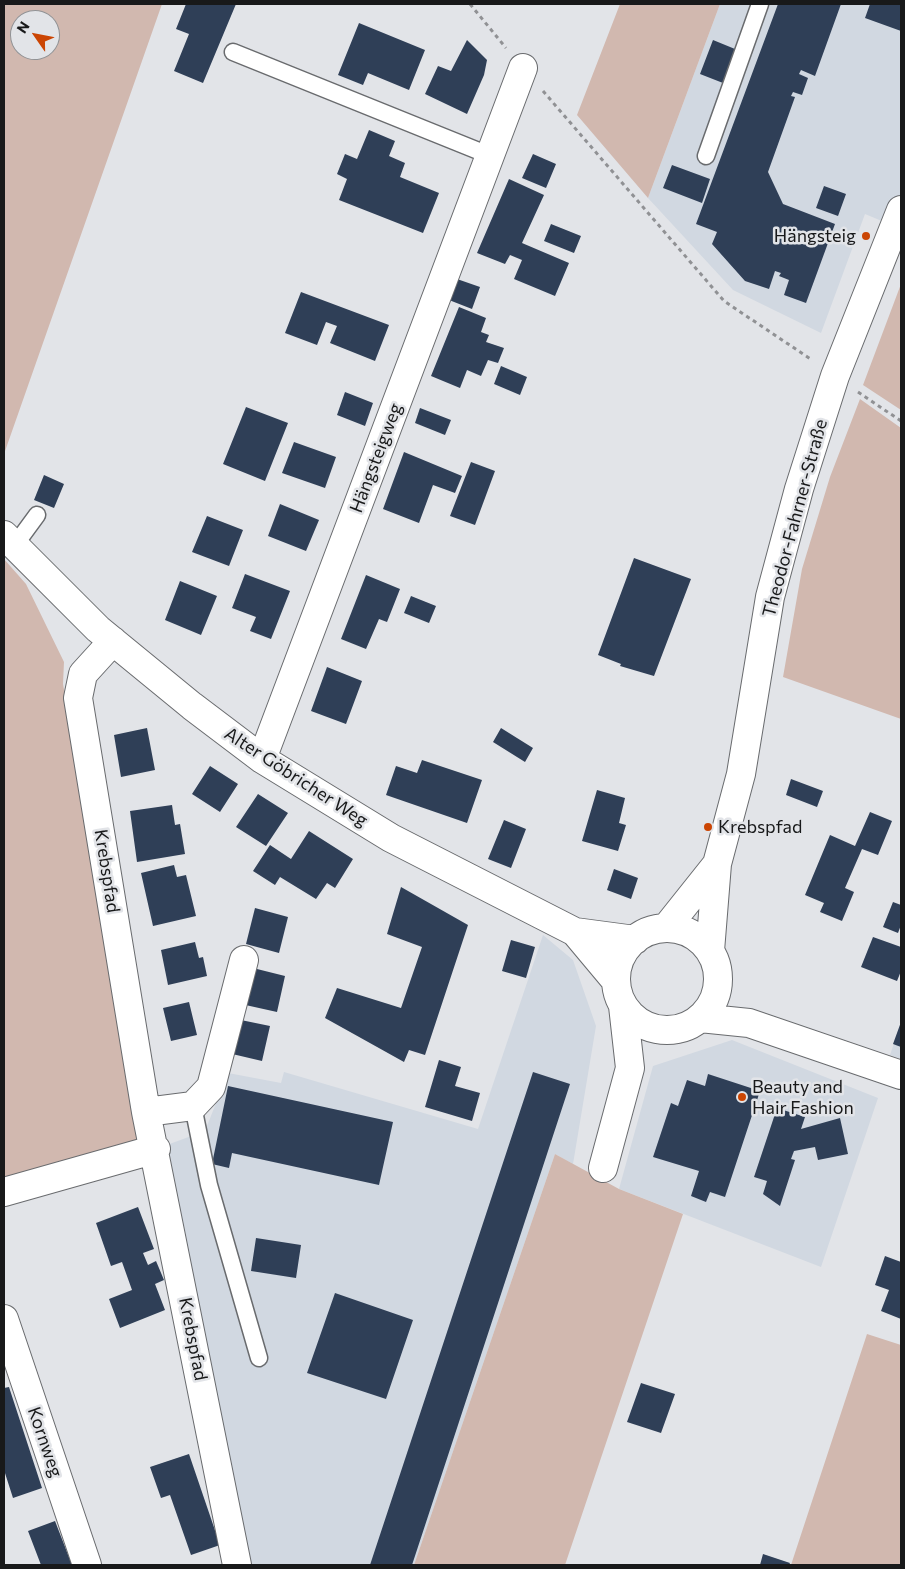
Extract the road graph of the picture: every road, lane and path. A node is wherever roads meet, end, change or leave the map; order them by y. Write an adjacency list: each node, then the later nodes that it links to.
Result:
1 (470, 4): 4 (path)
2 (760, 4): 6 (lane)
3 (233, 52): 5 (lane)
4 (523, 68): 5 (street, Hängsteigweg); 8 (path)
5 (491, 156): 13 (street, Hängsteigweg)
6 (706, 156)
7 (901, 210): 8 (street, Theodor-Fahrner-Straße)
8 (835, 376): 9 (path); 14 (street, Theodor-Fahrner-Straße)
9 (901, 421)
10 (38, 515): 11 (lane)
11 (9, 540): 12 (street, Alter Göbricher Weg)
12 (113, 641): 13 (street, Alter Göbricher Weg); 28 (street, Krebspfad)
13 (262, 759): 16 (street, Alter Göbricher Weg)
14 (716, 864): 15 (street, Theodor-Fahrner-Straße); 18 (street, Theodor-Fahrner-Straße)
15 (666, 928): 17 (street); 18 (street)
16 (576, 932): 17 (street, Alter Göbricher Weg); 21 (street, Alter Göbricher Weg)
17 (635, 940): 21 (street)
18 (710, 952): 20 (street)
19 (244, 960): 27 (street)
20 (716, 990): 22 (street); 23 (street)
21 (620, 993): 24 (street); 25 (street)
22 (700, 1018): 23 (street); 24 (street)
23 (749, 1023): 26 (street)
24 (665, 1030): 25 (street)
25 (630, 1068): 30 (street)
26 (901, 1074)
27 (193, 1106): 28 (street); 33 (lane)
28 (146, 1112): 29 (street, Krebspfad)
29 (156, 1149): 31 (street); 35 (street, Krebspfad)
30 (603, 1168)
31 (4, 1192)
32 (4, 1319): 34 (street, Kornweg)
33 (259, 1358)
34 (86, 1565)
35 (237, 1565)

